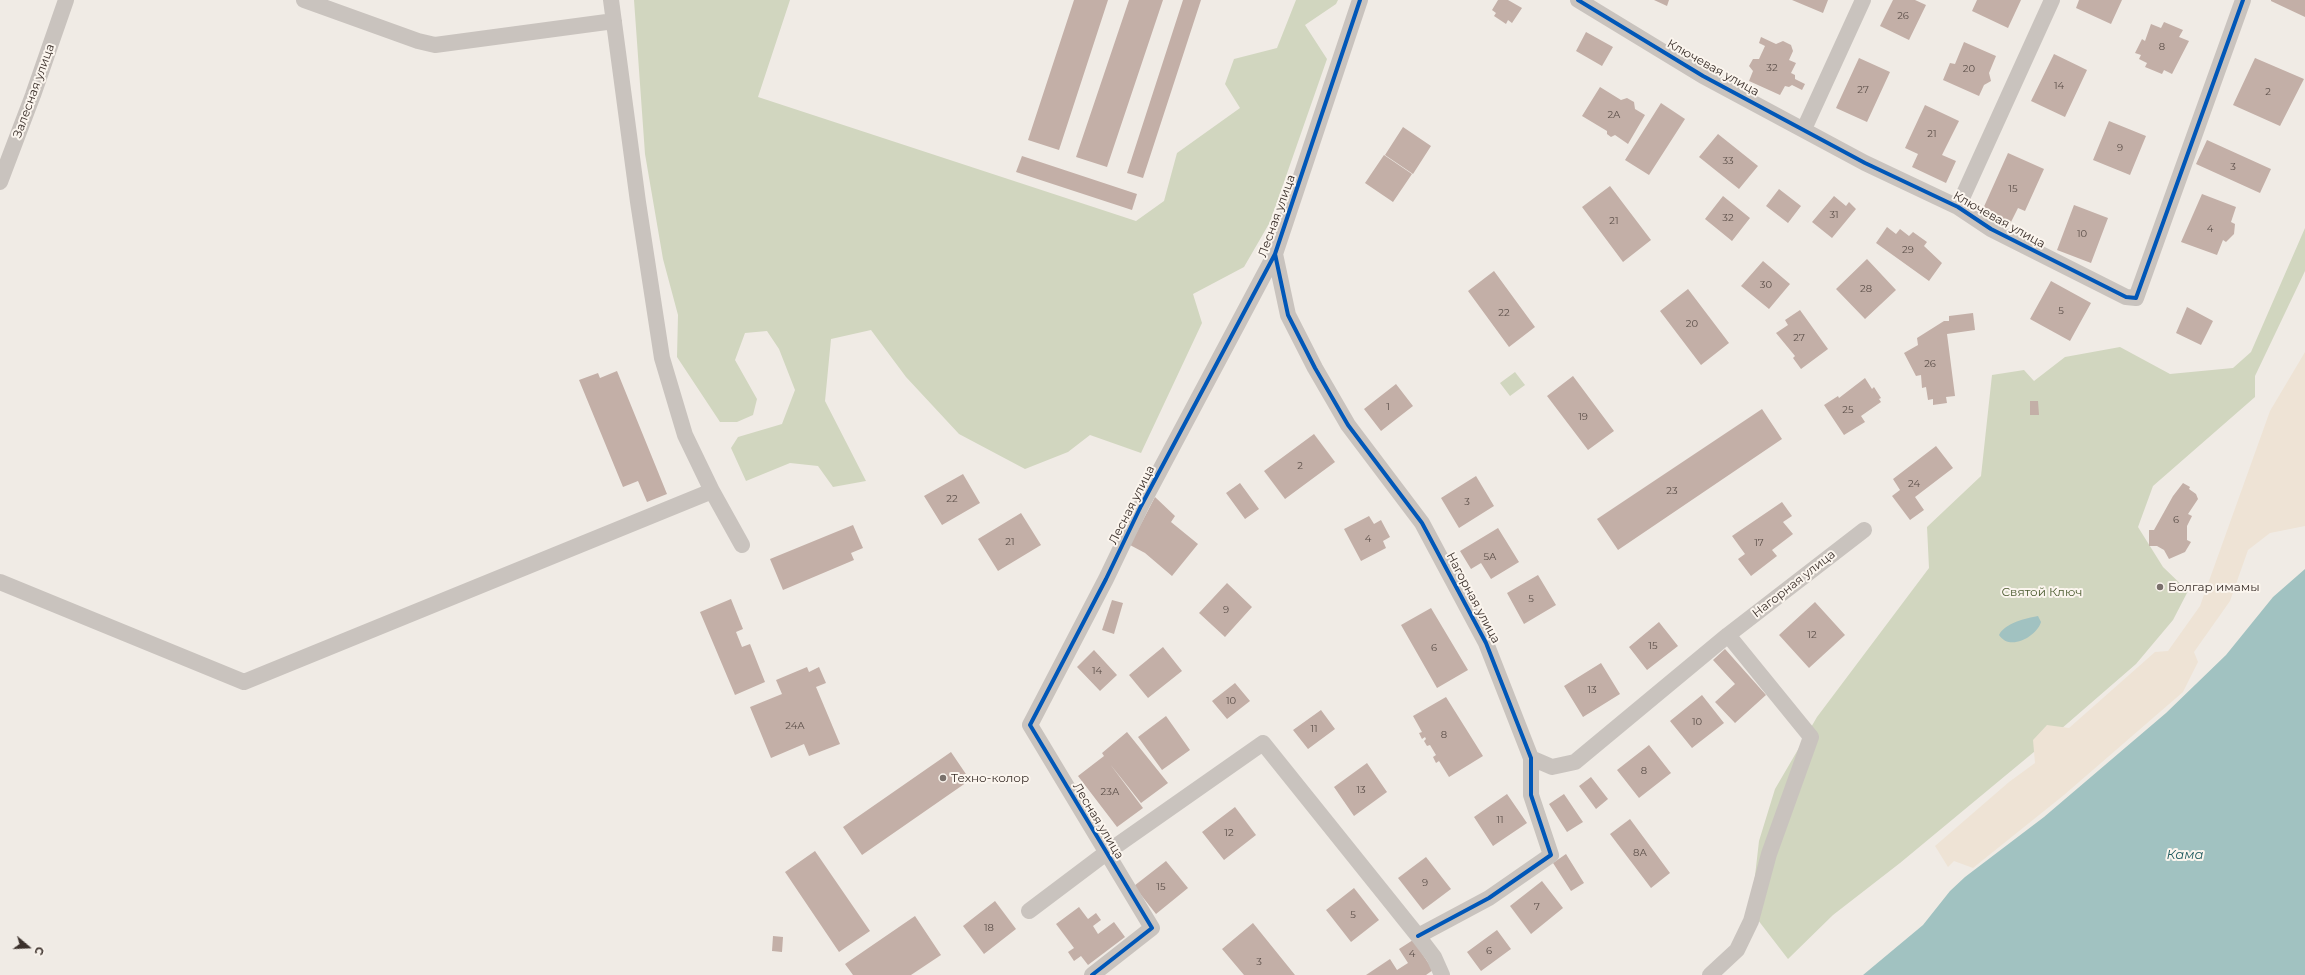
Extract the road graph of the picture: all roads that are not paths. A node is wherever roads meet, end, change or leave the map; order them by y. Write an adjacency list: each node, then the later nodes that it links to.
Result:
1 (66, 0): 11 (street, Залесная улица)
2 (304, 0): 9 (street)
3 (611, 0): 9 (street)
4 (1360, 0): 13 (street, Лесная улица)
5 (1578, 0): 10 (street, Ключевая улица)
6 (1863, 0): 10 (street)
7 (2052, 0): 12 (street, Ключевая улица)
8 (2243, 0): 12 (street, Ключевая улица)
9 (614, 21): 14 (street)
10 (1804, 129): 12 (street, Ключевая улица)
11 (0, 182)
12 (1958, 207)
13 (1275, 254): 19 (street, Нагорная улица); 20 (street, Лесная улица)
14 (712, 492): 16 (street); 17 (street)
15 (1864, 530): 18 (street, Нагорная улица)
16 (742, 545)
17 (0, 582)
18 (1728, 635): 19 (street, Нагорная улица); 25 (street)
19 (1531, 758): 22 (street, Нагорная улица)
20 (1106, 853): 21 (street); 22 (street); 23 (street, Лесная улица)
21 (1029, 910)
22 (1418, 936): 24 (street)
23 (1092, 975)
24 (1442, 975)
25 (1710, 975)

